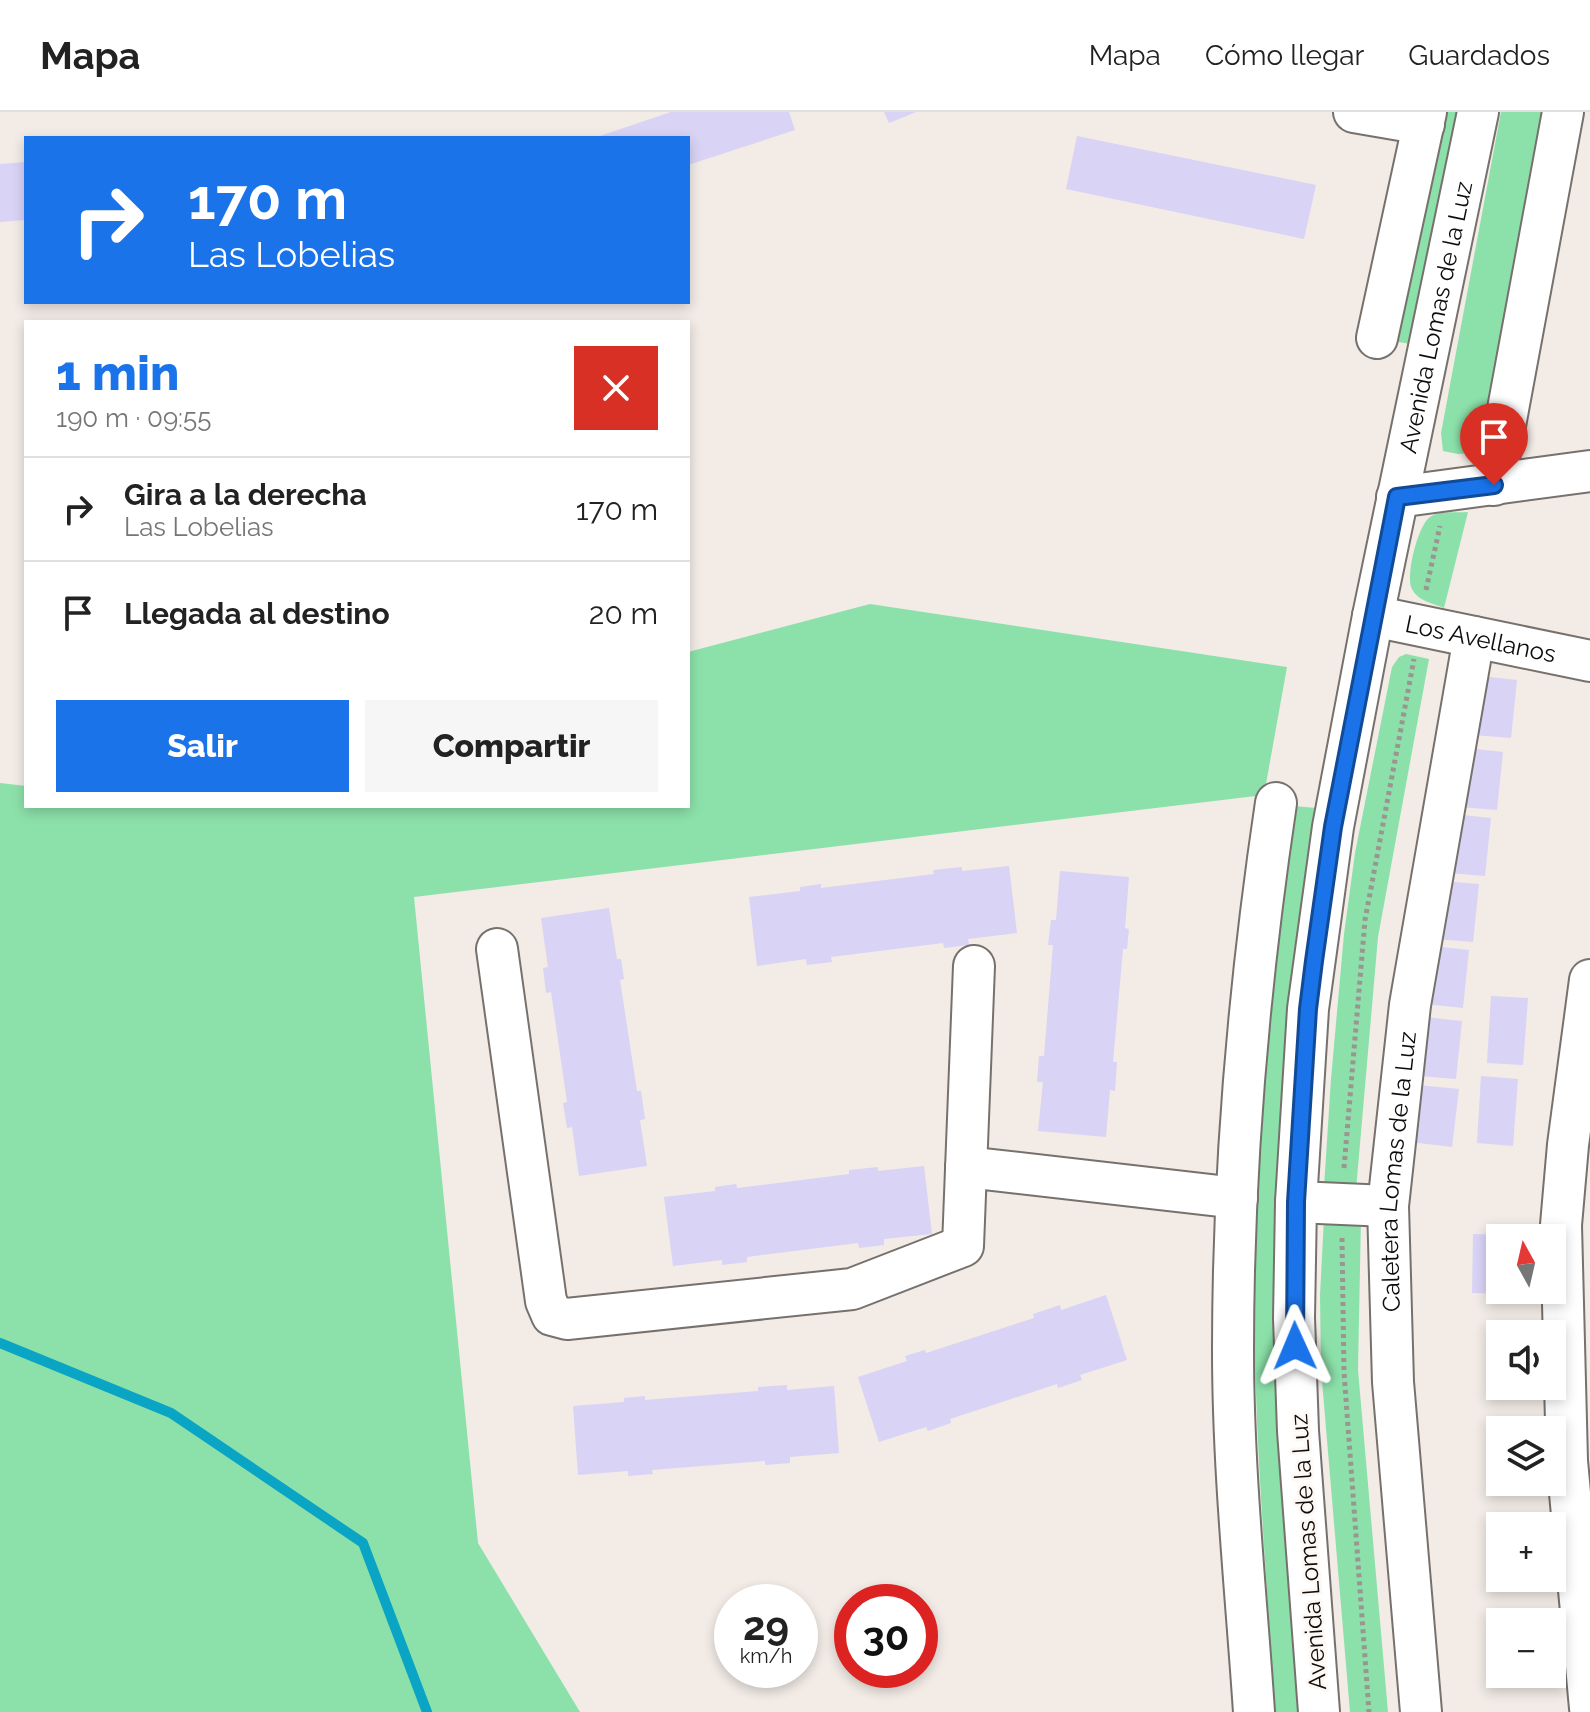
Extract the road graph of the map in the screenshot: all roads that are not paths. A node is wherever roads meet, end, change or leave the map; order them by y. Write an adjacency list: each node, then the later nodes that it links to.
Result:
1 (1354, 112): 4 (street)
2 (1478, 112): 8 (street, Avenida Lomas de la Luz)
3 (1563, 112): 7 (street)
4 (1425, 118): 5 (street)
5 (1377, 338)
6 (1590, 471): 7 (street)
7 (1494, 485): 8 (street)
8 (1397, 497): 9 (street, Avenida Lomas de la Luz)
9 (1373, 616): 10 (street, Los Avellanos); 19 (street, Avenida Lomas de la Luz)
10 (1474, 637): 11 (street, Los Avellanos); 20 (street, Caletera Lomas de la Luz)
11 (1590, 661)
12 (1276, 803): 18 (street)
13 (497, 949): 17 (street)
14 (974, 966): 17 (street)
15 (1590, 982): 16 (street)
16 (1579, 1144): 21 (street)
17 (966, 1167): 18 (street)
18 (1237, 1198): 25 (street)
19 (1296, 1202): 20 (street); 26 (street, Avenida Lomas de la Luz)
20 (1388, 1206): 27 (street, Caletera Lomas de la Luz)
21 (1576, 1305): 22 (street)
22 (1579, 1460): 23 (street)
23 (1585, 1613): 24 (street)
24 (1590, 1708)
25 (1254, 1712)
26 (1319, 1712)
27 (1421, 1712)

